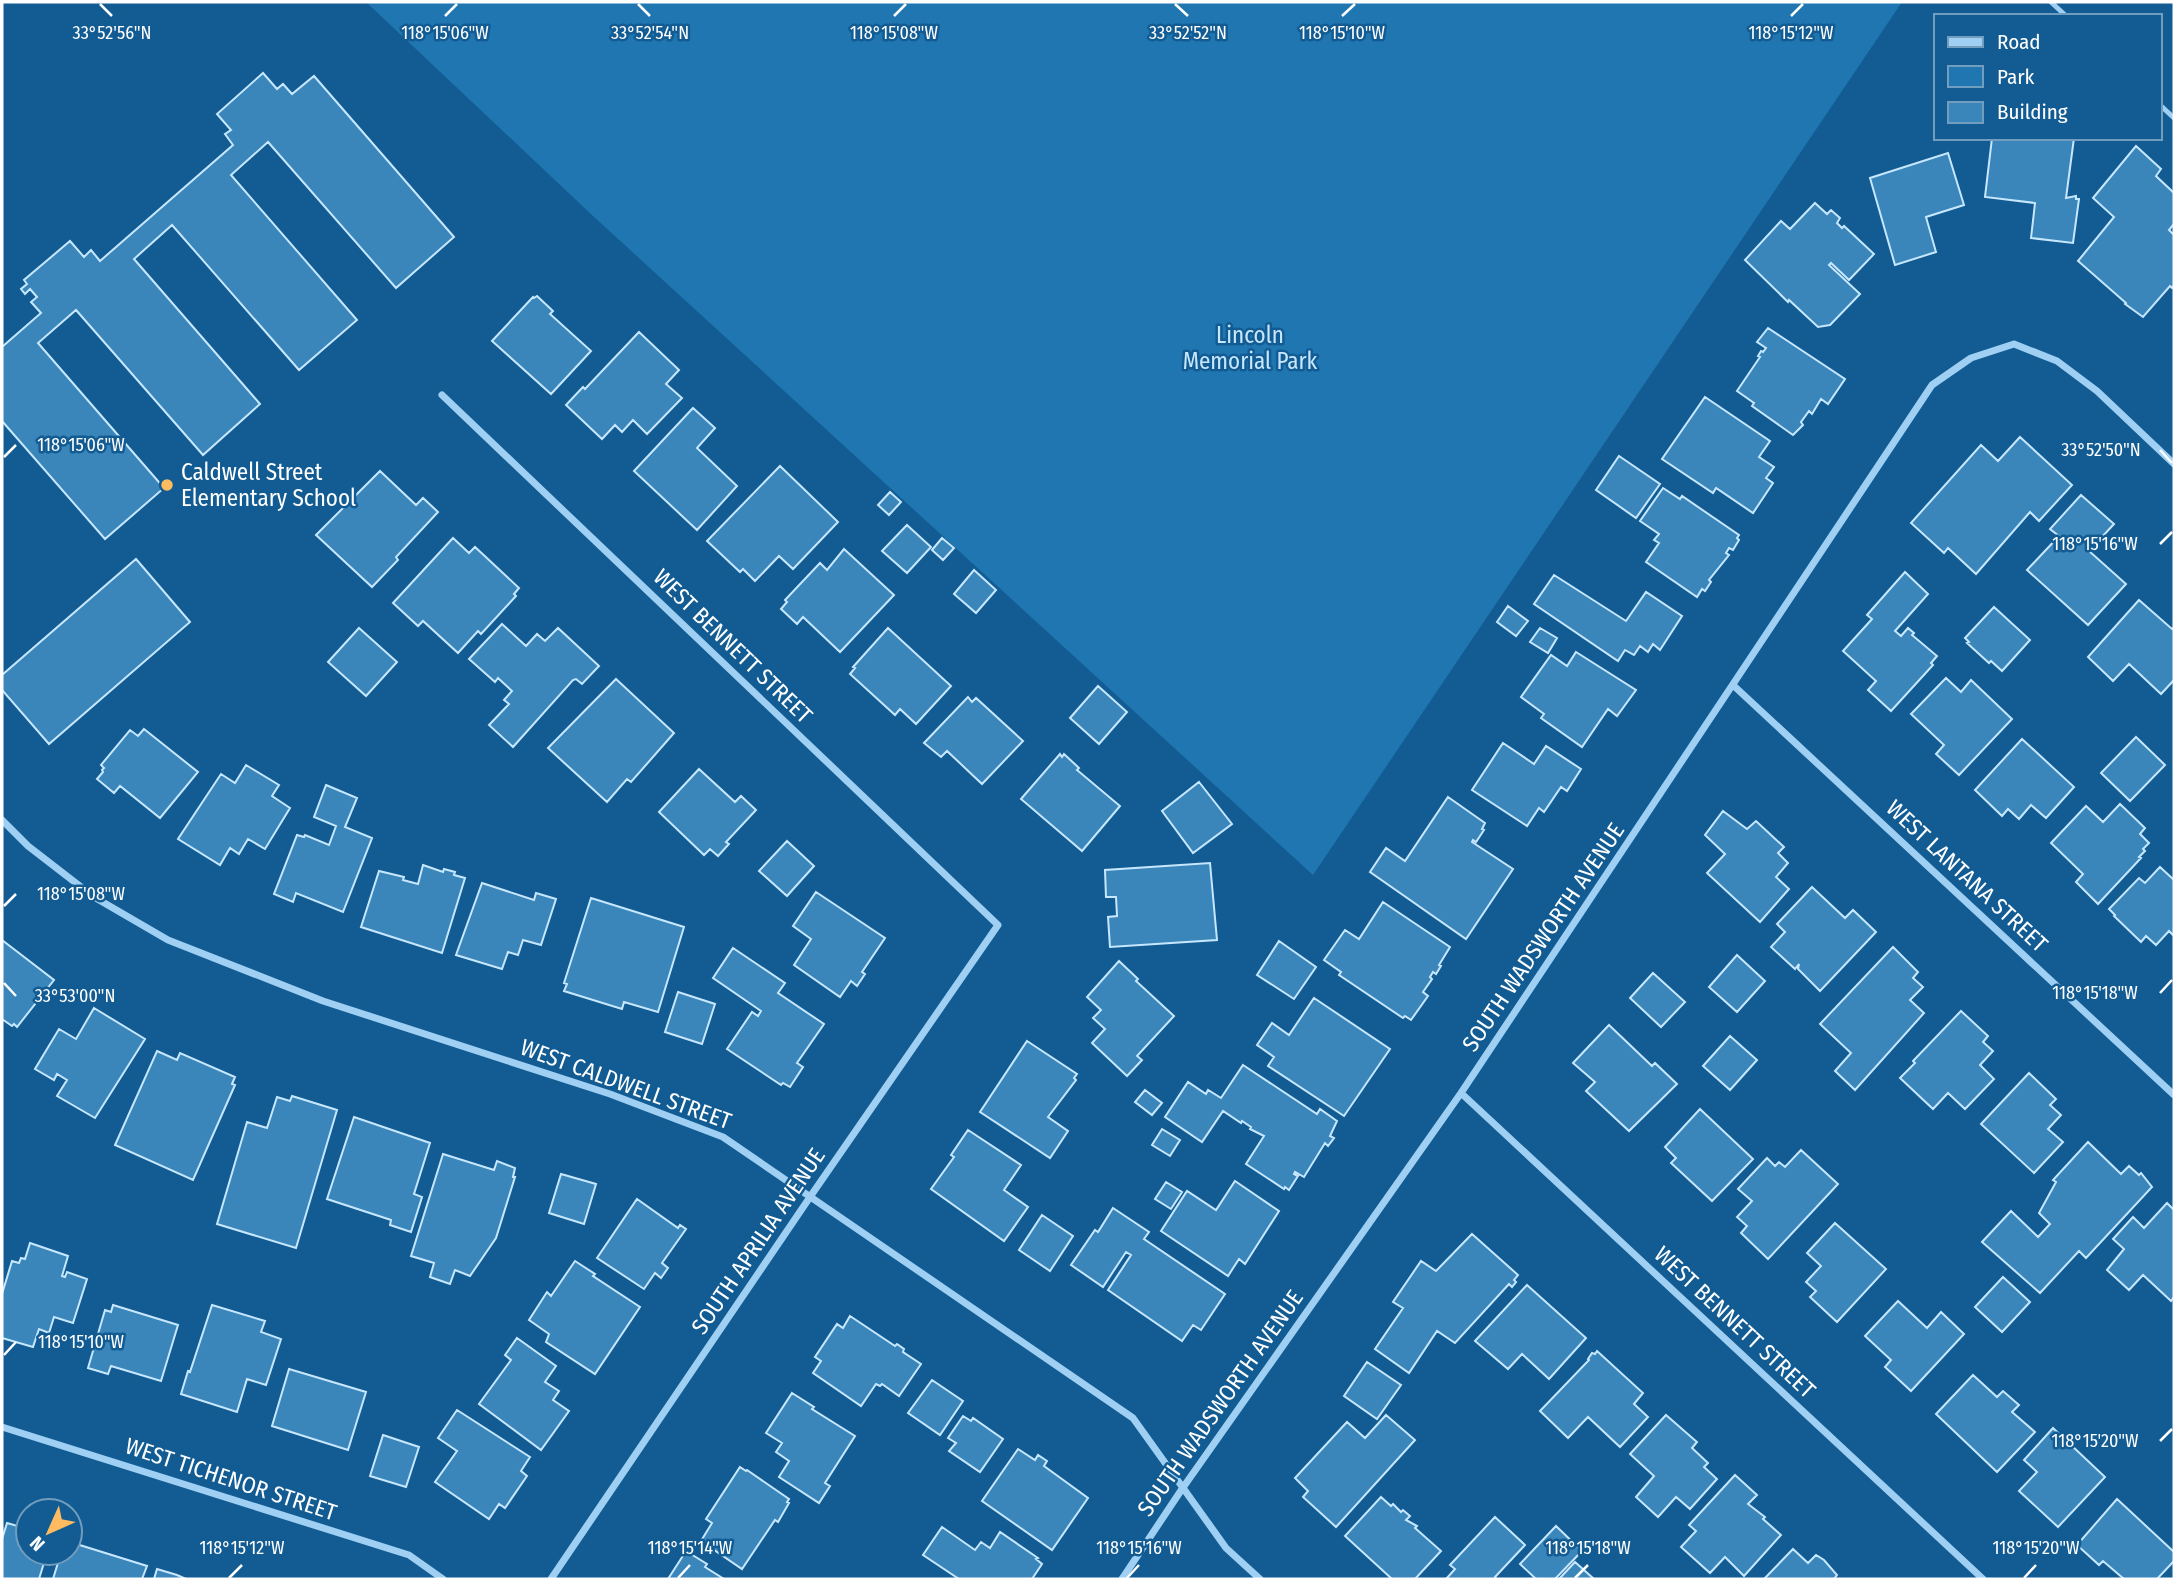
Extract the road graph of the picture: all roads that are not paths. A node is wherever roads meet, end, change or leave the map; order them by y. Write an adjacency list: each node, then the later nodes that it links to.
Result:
1 (2051, 2): 2 (lane)
2 (2064, 14)
3 (442, 395): 7 (street, WEST BENNETT STREET)
4 (2174, 464): 5 (street, SOUTH WADSWORTH AVENUE)
5 (1734, 686): 8 (street, SOUTH WADSWORTH AVENUE); 9 (street, WEST LANTANA STREET)
6 (2, 820): 10 (street, WEST CALDWELL STREET)
7 (998, 925): 10 (street, SOUTH APRILIA AVENUE)
8 (1461, 1093): 12 (street, SOUTH WADSWORTH AVENUE); 17 (street, WEST BENNETT STREET)
9 (2174, 1095)
10 (810, 1197): 12 (street, WEST CALDWELL STREET); 14 (street, SOUTH APRILIA AVENUE)
11 (2, 1427): 13 (street, WEST TICHENOR STREET)
12 (1182, 1489): 15 (street, SOUTH WADSWORTH AVENUE); 16 (street, WEST CALDWELL STREET)
13 (443, 1579)
14 (551, 1579)
15 (1122, 1579)
16 (1260, 1579)
17 (1983, 1579)

